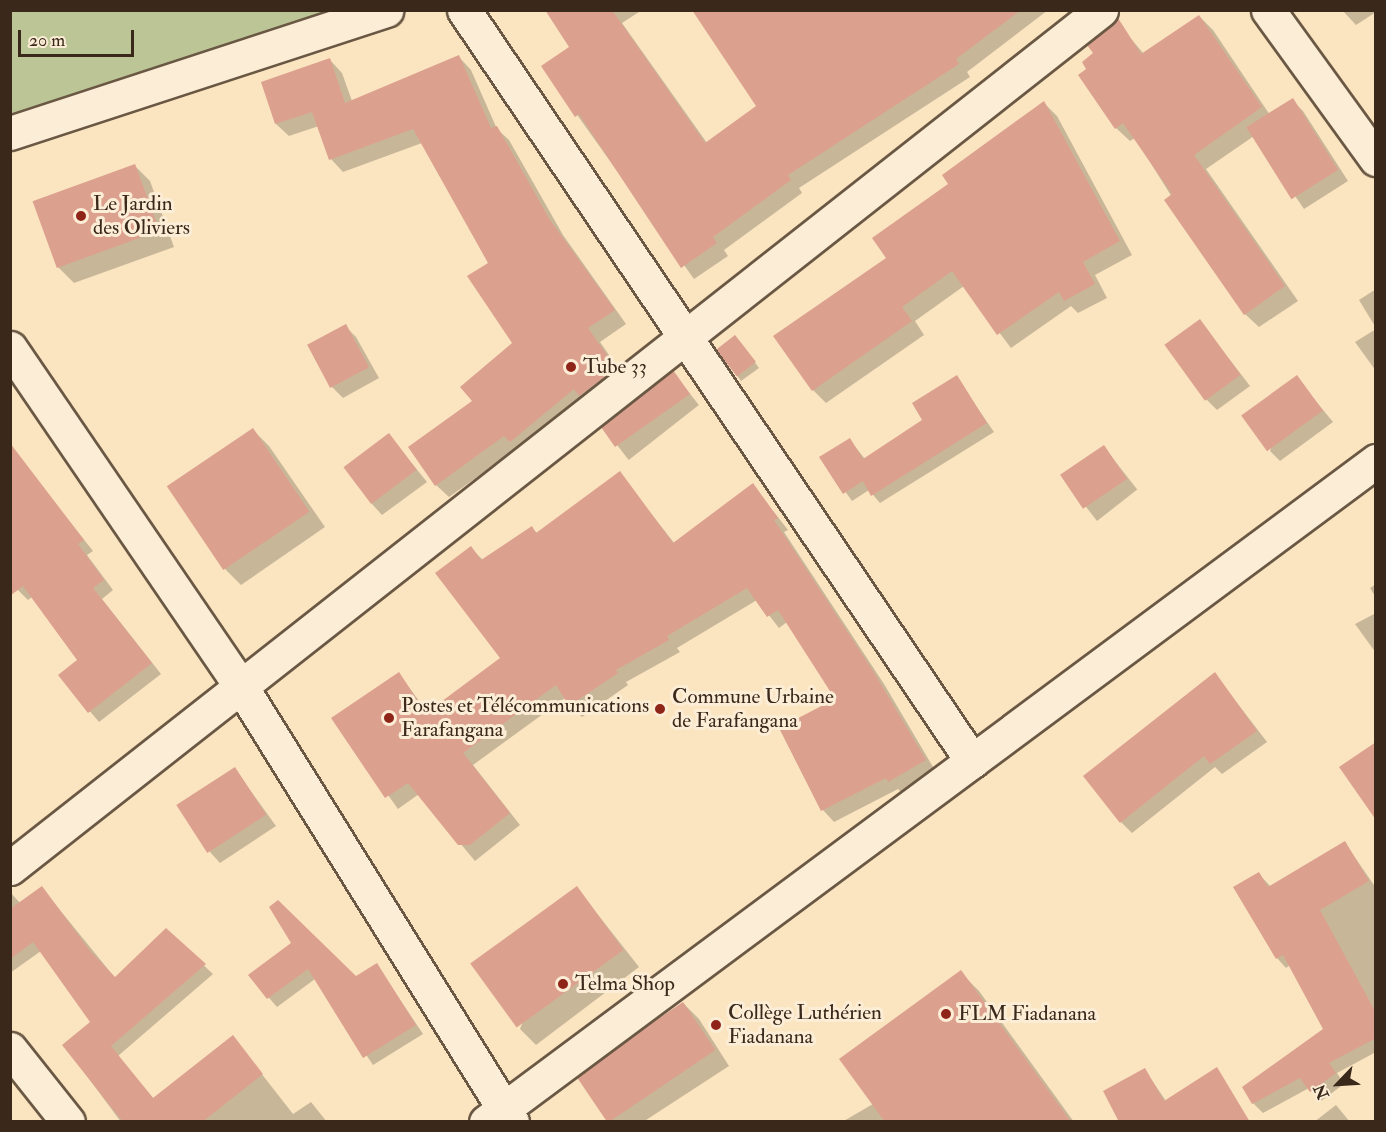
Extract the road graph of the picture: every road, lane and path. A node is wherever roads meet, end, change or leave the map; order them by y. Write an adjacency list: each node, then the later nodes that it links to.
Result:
1 (386, 10): 5 (street)
2 (465, 10): 7 (street)
3 (1101, 10): 7 (street)
4 (1268, 10): 6 (street)
5 (10, 133)
6 (1376, 159)
7 (685, 338): 10 (street); 11 (street)
8 (10, 348): 10 (street)
9 (1376, 461): 11 (street)
10 (242, 688): 12 (street); 14 (street)
11 (972, 761): 14 (street)
12 (10, 868)
13 (10, 1049): 15 (street)
14 (501, 1117)
15 (68, 1122)

